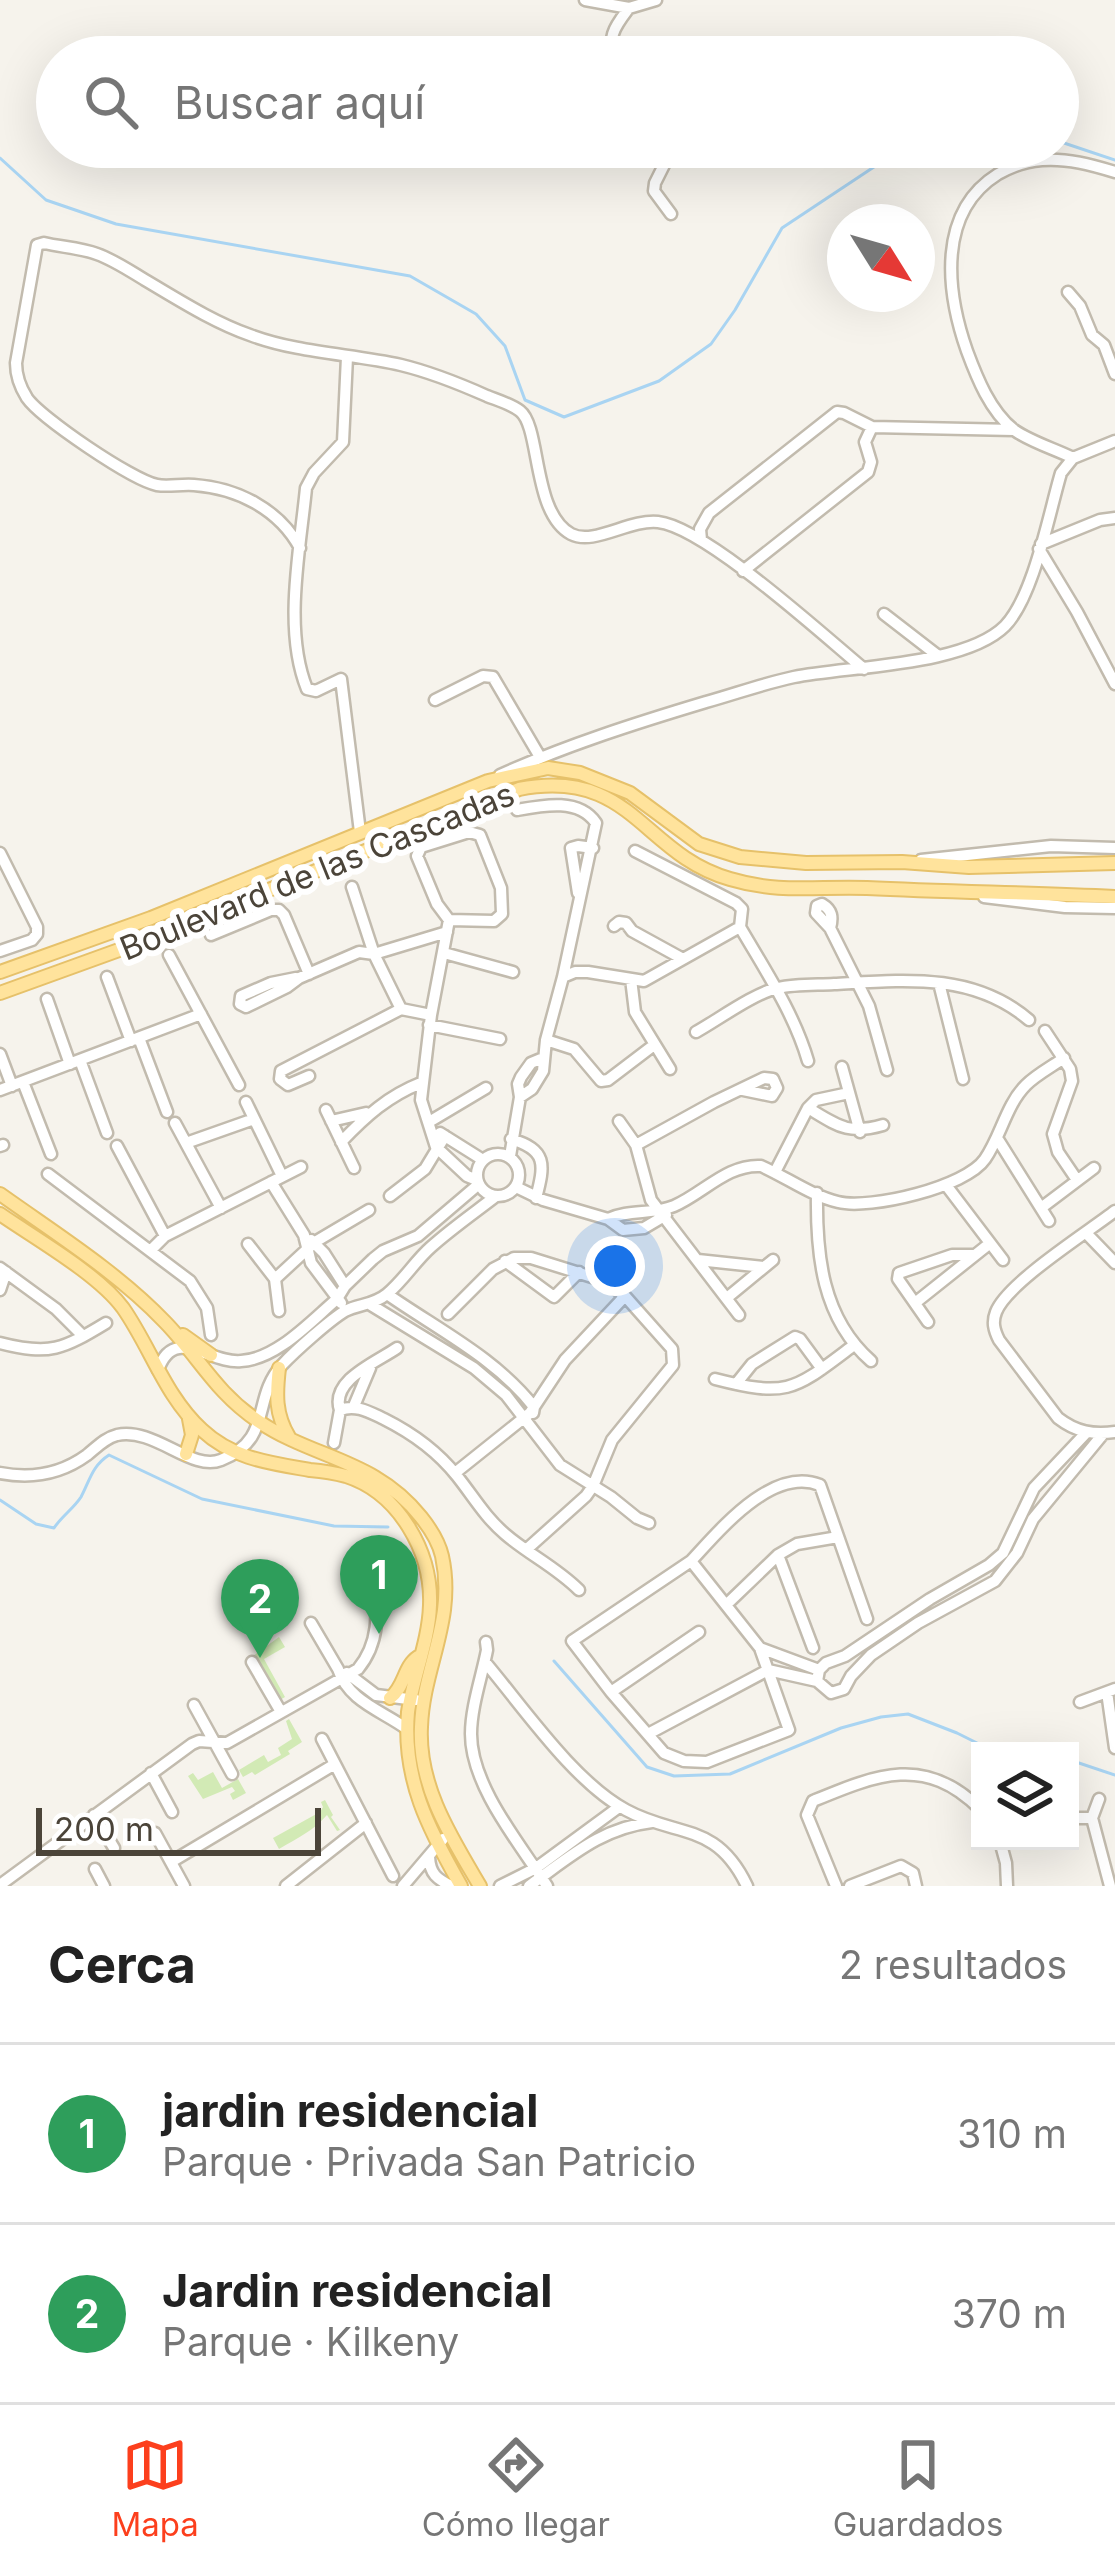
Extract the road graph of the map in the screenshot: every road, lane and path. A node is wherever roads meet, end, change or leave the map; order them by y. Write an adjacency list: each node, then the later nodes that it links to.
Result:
1 (585, 0): 3 (street)
2 (656, 0): 3 (street)
3 (629, 8): 4 (street)
4 (612, 36)
5 (1079, 163): 8 (street)
6 (662, 168): 9 (street)
7 (1008, 168): 14 (street)
8 (1115, 172)
9 (671, 214)
10 (1068, 292): 12 (street)
11 (347, 357): 18 (street); 20 (street); 20 (street)
12 (1115, 374)
13 (872, 427): 14 (street); 18 (street); 21 (street)
14 (1015, 430): 16 (street)
15 (1115, 441): 16 (street)
16 (1073, 458): 19 (street)
17 (1115, 518): 19 (street)
18 (701, 540): 21 (street)
19 (1040, 546): 23 (street); 25 (street)
20 (300, 548): 30 (street)
21 (743, 571): 24 (street)
22 (884, 614): 23 (street)
23 (937, 656): 24 (street)
24 (864, 669): 27 (street)
25 (1115, 684)
26 (435, 700): 27 (street)
27 (540, 757): 28 (street)
28 (488, 781): 30 (main road, Boulevard de las Cascadas); 35 (main road, Boulevard de las Cascadas)
29 (517, 810): 31 (street)
30 (360, 832): 47 (main road, Boulevard de las Cascadas)
31 (592, 848): 40 (street); 40 (street)
32 (1115, 848): 35 (street, Boulevard de las Cascadas)
33 (635, 851): 43 (street)
34 (0, 853): 48 (street)
35 (902, 862): 36 (main road)
36 (1115, 862)
37 (352, 887): 50 (street)
38 (940, 892): 39 (main road); 41 (street, Boulevard de las Cascadas); 53 (main road, Boulevard de las Cascadas)
39 (1115, 896)
40 (579, 900): 57 (street)
41 (1115, 908)
42 (448, 926): 42 (street); 49 (street); 50 (street)
43 (740, 927): 52 (street); 62 (street)
44 (830, 928): 60 (street)
45 (632, 931): 52 (street)
46 (211, 934): 56 (street)
47 (78, 945): 53 (main road); 54 (main road, Boulevard de las Cascadas)
48 (0, 951)
49 (444, 953): 55 (street); 67 (street)
50 (374, 954): 56 (street); 65 (street)
51 (169, 955): 66 (street)
52 (683, 959): 59 (street)
53 (83, 964): 63 (main road, Boulevard de las Cascadas)
54 (0, 972)
55 (513, 972)
56 (304, 976): 56 (street)
57 (563, 976): 59 (street); 73 (street)
58 (107, 977): 71 (street)
59 (631, 979): 74 (street)
60 (857, 982): 61 (street); 62 (street); 82 (street)
61 (939, 982): 68 (street); 84 (street)
62 (775, 988): 70 (street); 78 (street)
63 (0, 993)
64 (47, 999): 79 (street)
65 (401, 1009): 67 (street); 77 (street)
66 (201, 1014): 71 (street); 86 (street)
67 (430, 1020): 72 (street); 85 (street)
68 (1029, 1020)
69 (1045, 1031): 76 (street)
70 (696, 1032)
71 (135, 1039): 79 (street); 94 (street)
72 (500, 1039)
73 (547, 1040): 74 (street); 105 (street)
74 (654, 1045): 81 (street)
75 (0, 1054): 87 (street)
76 (1064, 1058): 104 (street); 120 (street)
77 (302, 1060): 83 (street); 83 (street)
78 (808, 1061)
79 (75, 1062): 87 (street); 102 (street)
80 (842, 1067): 91 (street)
81 (670, 1069)
82 (886, 1070)
83 (309, 1076): 90 (street)
84 (963, 1079)
85 (421, 1084): 95 (street); 100 (street)
86 (239, 1085)
87 (12, 1086): 111 (street)
88 (486, 1088): 100 (street)
89 (743, 1090): 108 (street)
90 (316, 1091)
91 (848, 1094): 93 (street); 101 (street)
92 (246, 1102): 96 (street)
93 (808, 1108): 101 (street); 117 (street)
94 (167, 1112)
95 (369, 1113): 106 (street); 106 (street)
96 (254, 1119): 107 (street); 119 (street)
97 (619, 1121): 108 (street)
98 (175, 1123): 107 (street)
99 (883, 1125): 101 (street)
100 (430, 1126): 103 (street); 110 (street)
101 (860, 1132)
102 (107, 1133)
103 (446, 1136): 110 (street); 113 (street)
104 (997, 1138): 122 (street); 130 (street)
105 (512, 1139): 112 (street); 128 (street)
106 (341, 1142): 115 (street)
107 (186, 1143): 129 (street)
108 (636, 1145): 133 (street)
109 (117, 1146): 137 (street)
110 (436, 1147): 121 (street); 125 (street)
111 (51, 1154)
112 (510, 1156): 113 (street); 123 (street)
113 (483, 1160): 121 (street)
114 (301, 1167): 119 (street)
115 (354, 1168)
116 (1094, 1168): 120 (street)
117 (775, 1172): 124 (street); 133 (street)
118 (49, 1174): 143 (street)
119 (277, 1179): 129 (street); 139 (street)
120 (1077, 1180): 130 (street)
121 (478, 1182): 126 (street); 138 (street)
122 (946, 1185): 124 (street); 141 (street)
123 (516, 1187): 126 (street); 128 (street)
124 (817, 1193): 172 (street)
125 (391, 1196)
126 (496, 1196): 142 (street)
127 (6, 1198): 134 (main road); 166 (main road)
128 (536, 1198): 133 (street)
129 (221, 1208): 137 (street)
130 (1041, 1208): 135 (street)
131 (369, 1210): 139 (street)
132 (1115, 1211): 136 (street)
133 (664, 1212): 145 (street)
134 (1, 1215): 180 (main road)
135 (1049, 1221)
136 (1086, 1233): 148 (street); 187 (street)
137 (165, 1235): 143 (street)
138 (418, 1235): 142 (street); 152 (street)
139 (308, 1242): 151 (street); 152 (street); 157 (street)
140 (248, 1244): 151 (street)
141 (989, 1244): 144 (street); 146 (street)
142 (430, 1248): 154 (street)
143 (150, 1251): 168 (street)
144 (974, 1255): 158 (street); 158 (street)
145 (698, 1259): 156 (street); 156 (street)
146 (1003, 1260)
147 (505, 1261): 150 (street); 150 (street); 162 (street)
148 (1115, 1263)
149 (3, 1270): 153 (street); 169 (street)
150 (579, 1272): 155 (street)
151 (275, 1279): 161 (street)
152 (345, 1286): 157 (street)
153 (0, 1290)
154 (387, 1294): 159 (street); 167 (street)
155 (625, 1296): 185 (street); 197 (street)
156 (728, 1297): 163 (street)
157 (337, 1299): 160 (street); 175 (street)
158 (915, 1303): 164 (street)
159 (371, 1305): 160 (street); 170 (street)
160 (346, 1310): 178 (street)
161 (279, 1311)
162 (448, 1314)
163 (739, 1315)
164 (928, 1322)
165 (106, 1323): 169 (street)
166 (168, 1324): 173 (main road); 175 (main road)
167 (430, 1324): 170 (street); 185 (street)
168 (211, 1335)
169 (83, 1336): 171 (street)
170 (419, 1336): 185 (street)
171 (0, 1343)
172 (854, 1346): 176 (street); 179 (street)
173 (186, 1348): 175 (street); 180 (street); 186 (main road)
174 (398, 1348): 177 (street)
175 (211, 1354)
176 (872, 1361)
177 (371, 1365): 183 (street); 183 (street)
178 (279, 1368): 186 (street); 189 (main road)
179 (822, 1370): 182 (street); 182 (street)
180 (157, 1371): 184 (main road)
181 (715, 1379): 182 (street)
182 (736, 1384)
183 (347, 1408): 190 (street); 196 (street)
184 (189, 1418): 191 (main road); 192 (main road)
185 (530, 1418): 196 (street); 197 (street)
186 (259, 1422): 189 (main road); 192 (street)
187 (1086, 1432): 188 (street); 193 (street)
188 (1109, 1433): 194 (street)
189 (290, 1438): 228 (main road)
190 (334, 1442)
191 (187, 1454): 192 (street); 195 (street)
192 (233, 1454): 214 (main road)
193 (1065, 1455): 194 (street); 205 (street)
194 (1075, 1466): 207 (street)
195 (0, 1473)
196 (455, 1473): 200 (street)
197 (593, 1486): 198 (street); 200 (street)
198 (649, 1523)
199 (838, 1537): 201 (street); 202 (street); 208 (street)
200 (527, 1549): 204 (street)
201 (778, 1555): 206 (street); 213 (street)
202 (691, 1561): 206 (street); 221 (street)
203 (367, 1584): 218 (street)
204 (579, 1590)
205 (930, 1599): 207 (street); 219 (street)
206 (726, 1605): 212 (street)
207 (936, 1613): 219 (street)
208 (867, 1618)
209 (311, 1623): 218 (street)
210 (699, 1632): 221 (street)
211 (486, 1642): 216 (street)
212 (760, 1648): 217 (street); 219 (street)
213 (813, 1648)
214 (419, 1656): 222 (main road); 223 (main road)
215 (252, 1662): 226 (street)
216 (485, 1662): 238 (street); 254 (street)
217 (768, 1670): 219 (street); 229 (street); 229 (street)
218 (343, 1674): 223 (street); 226 (street); 227 (street)
219 (818, 1676)
220 (1112, 1690): 224 (street); 232 (street)
221 (611, 1693): 229 (street)
222 (410, 1697): 223 (street); 228 (main road)
223 (390, 1698): 227 (street)
224 (1080, 1702)
225 (194, 1705): 231 (street)
226 (281, 1712): 231 (street)
227 (385, 1713): 228 (street)
228 (414, 1728): 247 (main road); 248 (main road)
229 (648, 1734)
230 (322, 1738): 233 (street)
231 (215, 1743): 234 (street); 235 (street)
232 (1115, 1748)
233 (335, 1764): 243 (street); 252 (street)
234 (152, 1773): 239 (street); 240 (street)
235 (232, 1774)
236 (1099, 1799): 242 (street)
237 (971, 1802): 267 (street)
238 (620, 1807): 244 (street); 245 (street); 254 (street)
239 (172, 1812)
240 (94, 1815): 249 (street); 257 (street)
241 (1079, 1818): 242 (street)
242 (1091, 1818): 271 (street)
243 (366, 1822): 255 (street); 261 (street)
244 (654, 1822): 245 (street); 266 (street)
245 (622, 1827): 254 (street)
246 (155, 1833): 252 (street)
247 (449, 1834): 248 (street); 263 (main road)
248 (436, 1844): 251 (street); 262 (main road)
249 (114, 1848)
250 (1002, 1850): 270 (street)
251 (429, 1857): 255 (street); 256 (street)
252 (171, 1862): 260 (street)
253 (95, 1869): 259 (street)
254 (542, 1877): 264 (street); 265 (street)
255 (401, 1883)
256 (445, 1884): 258 (street)
257 (0, 1885)
258 (423, 1885)
259 (104, 1886)
260 (184, 1886)
261 (286, 1886)
262 (461, 1886)
263 (482, 1886)
264 (500, 1886)
265 (529, 1886)
266 (747, 1886)
267 (836, 1886)
268 (850, 1886): 269 (street)
269 (916, 1886)
270 (1007, 1886)
271 (1110, 1886)

